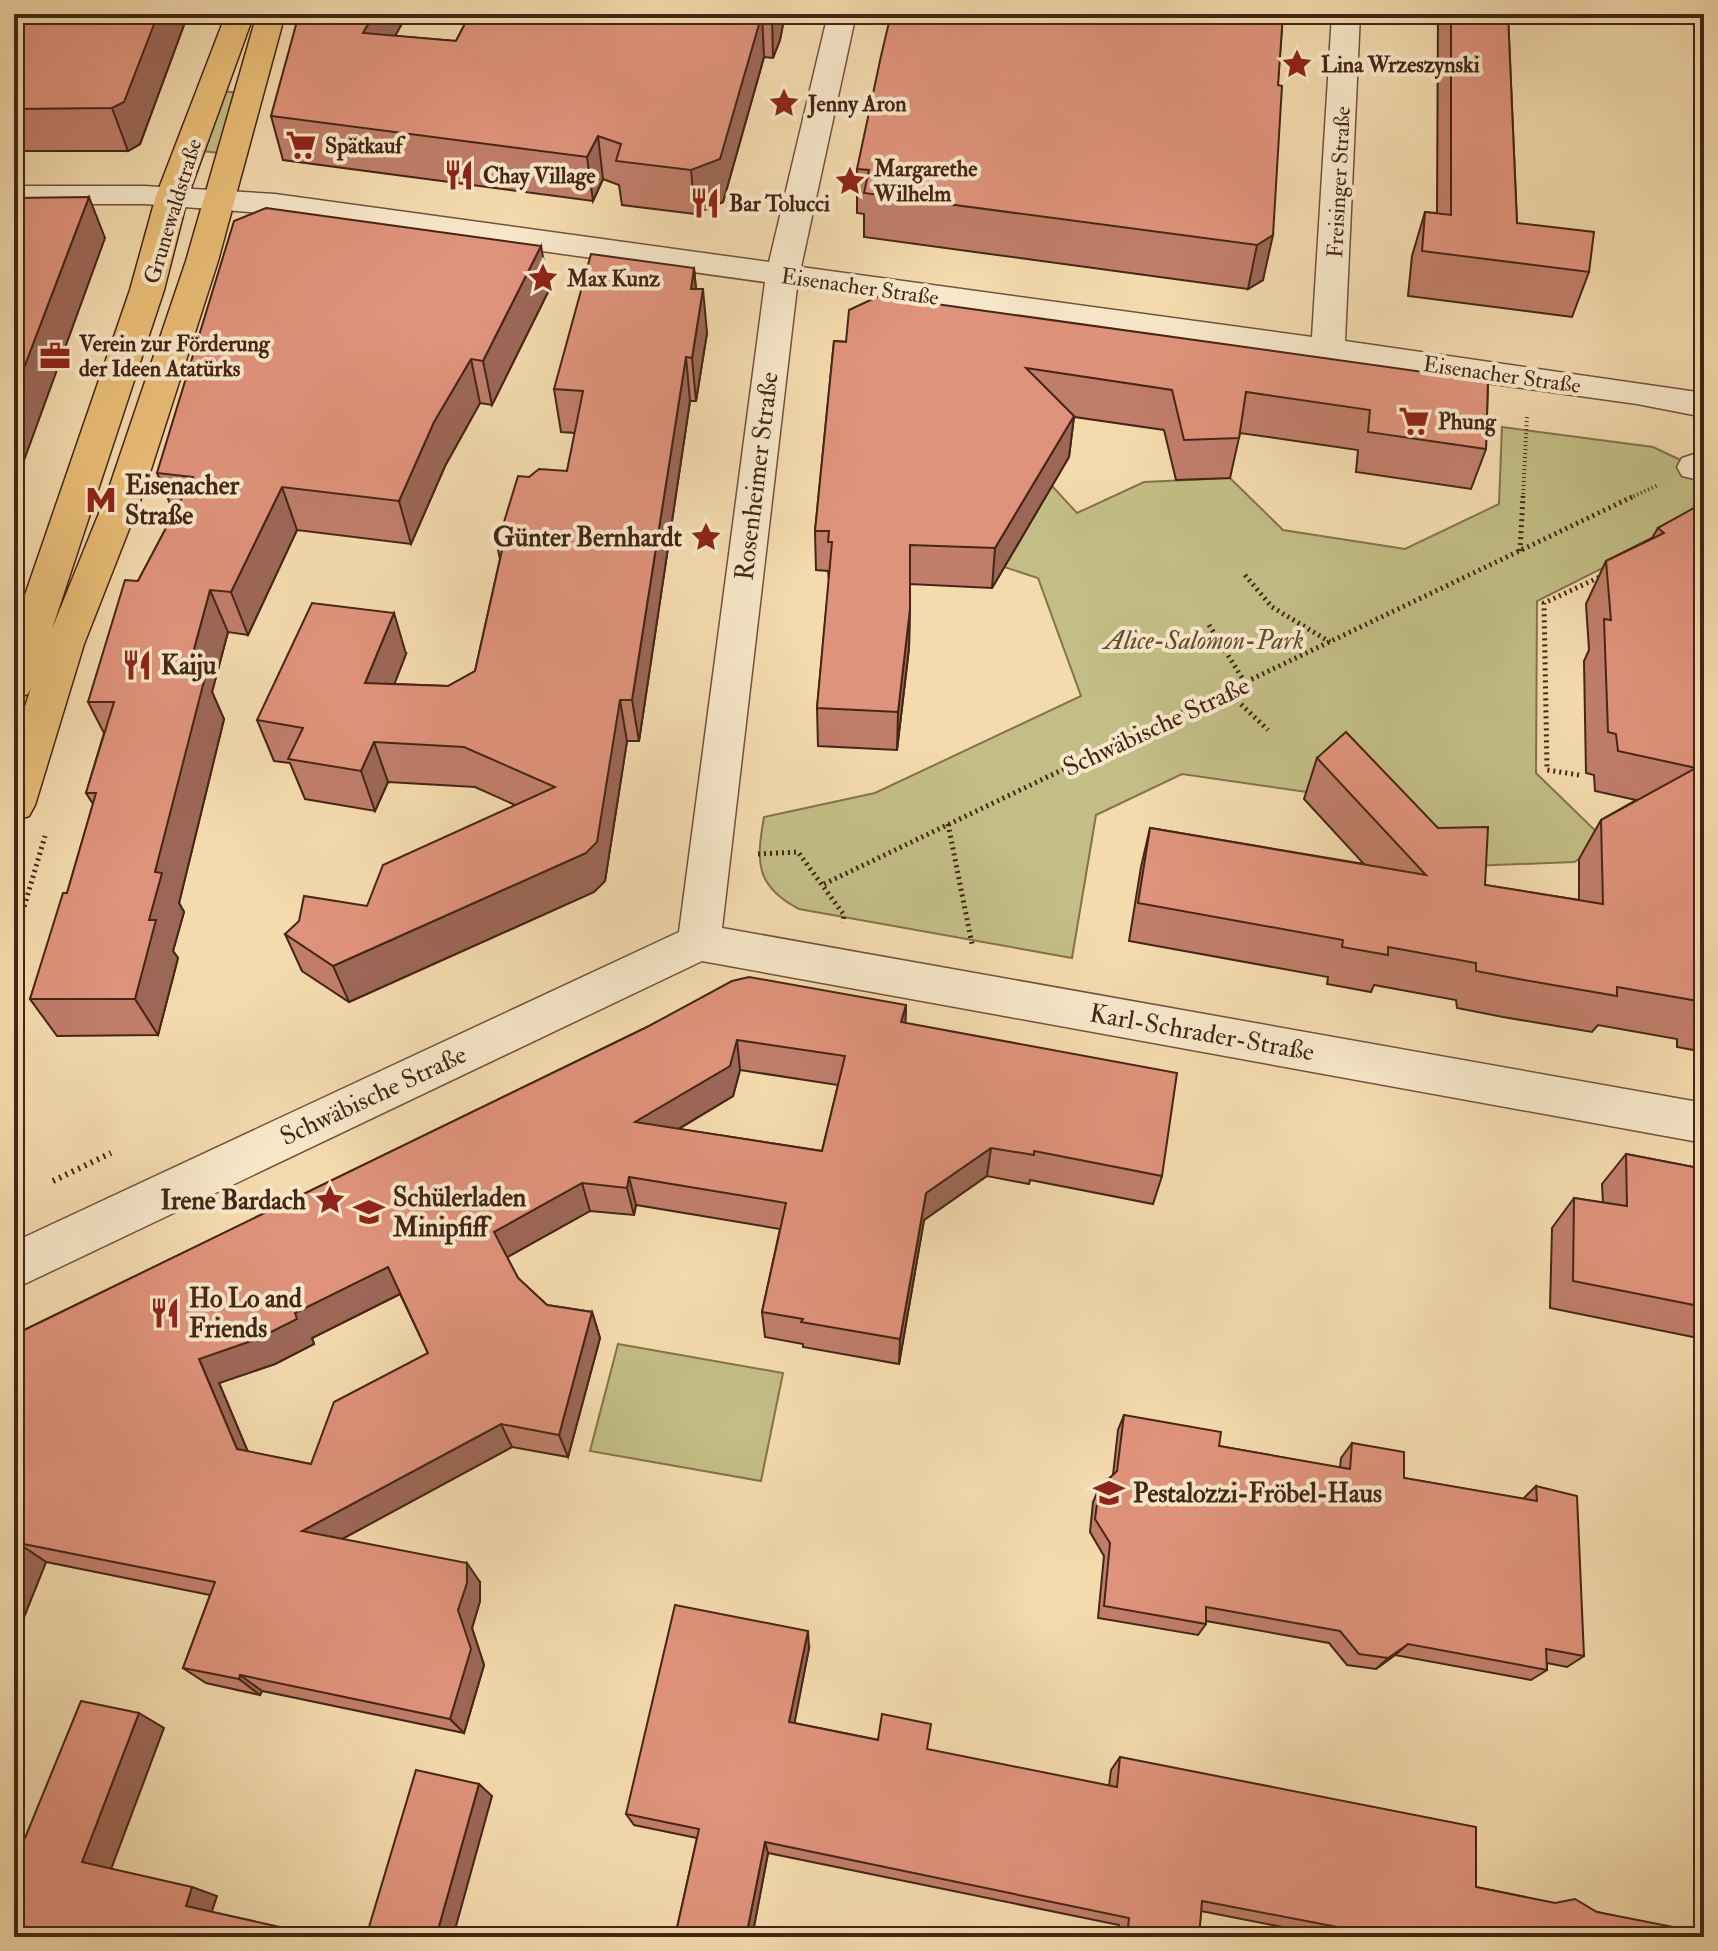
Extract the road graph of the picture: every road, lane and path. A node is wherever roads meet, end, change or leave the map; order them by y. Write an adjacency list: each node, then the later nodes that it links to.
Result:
1 (240, 14): 6 (main road, Grunewaldstraße)
2 (271, 14): 7 (main road, Grunewaldstraße)
3 (842, 14): 8 (street, Rosenheimer Straße)
4 (1346, 14): 9 (street, Freisinger Straße)
5 (14, 195): 6 (street, Eisenacher Straße)
6 (172, 196): 7 (street, Eisenacher Straße); 11 (main road, Grunewaldstraße)
7 (219, 198): 8 (street, Eisenacher Straße); 12 (main road, Grunewaldstraße)
8 (783, 275): 9 (street, Eisenacher Straße); 27 (street, Rosenheimer Straße)
9 (1328, 350): 10 (street, Eisenacher Straße)
10 (1704, 405)
11 (108, 410): 12 (street); 20 (main road, Grunewaldstraße)
12 (152, 410): 25 (main road, Grunewaldstraße)
13 (1527, 416): 15 (path)
14 (1700, 465): 15 (path, Schwäbische Straße)
15 (1520, 551): 19 (path, Schwäbische Straße)
16 (1610, 572): 24 (path)
17 (1245, 575): 19 (path)
18 (1209, 625): 21 (path)
19 (1331, 643): 21 (path, Schwäbische Straße)
20 (14, 684)
21 (1246, 684): 22 (path, Schwäbische Straße)
22 (1228, 692): 23 (path); 26 (path, Schwäbische Straße)
23 (1268, 730)
24 (1579, 775)
25 (14, 805)
26 (948, 824): 27 (path, Schwäbische Straße); 29 (path)
27 (709, 854): 28 (street, Rosenheimer Straße)
28 (699, 942): 30 (street, Karl-Schrader-Straße); 33 (street, Schwäbische Straße)
29 (973, 952)
30 (1704, 1123)
31 (111, 1153): 32 (path)
32 (53, 1181)
33 (25, 1253)

